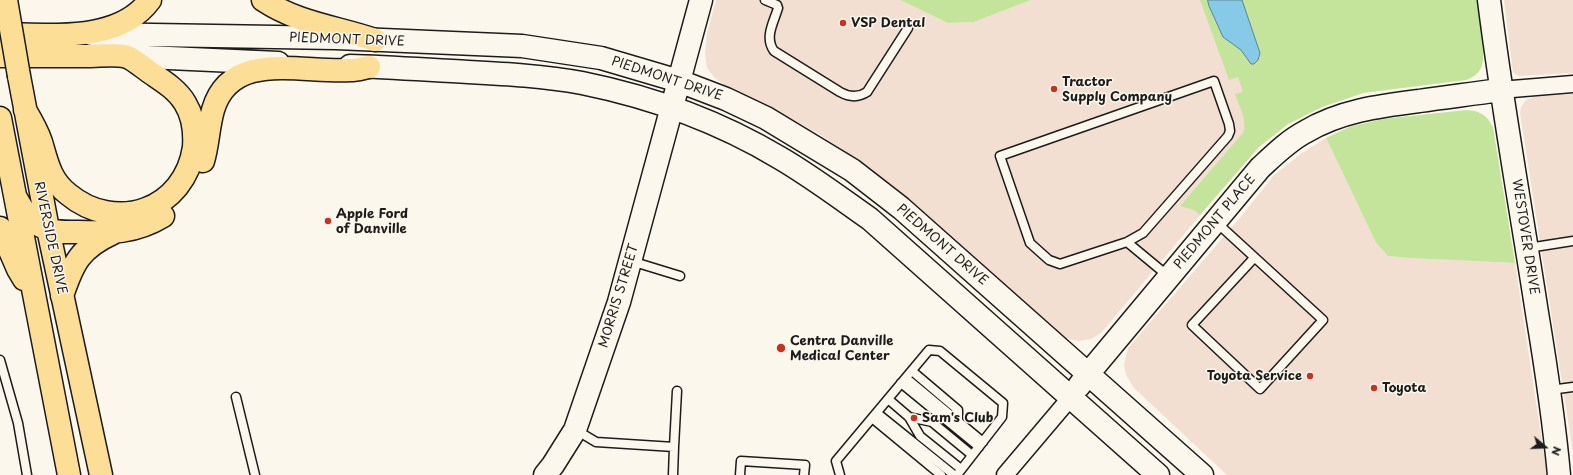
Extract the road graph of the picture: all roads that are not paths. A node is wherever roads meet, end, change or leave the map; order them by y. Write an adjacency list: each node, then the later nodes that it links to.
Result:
1 (6, 0): 18 (main road, RIVERSIDE DRIVE, bridge)
2 (150, 0): 9 (main road)
3 (262, 0): 10 (main road)
4 (701, 0): 14 (main road, MORRIS STREET)
5 (765, 0): 7 (lane)
6 (1488, 0): 16 (main road, WESTOVER DRIVE)
7 (908, 28)
8 (0, 34): 9 (main road, PIEDMONT DRIVE)
9 (73, 34): 10 (main road, PIEDMONT DRIVE)
10 (375, 40): 14 (main road, PIEDMONT DRIVE)
11 (0, 56): 12 (main road, PIEDMONT DRIVE)
12 (125, 56): 13 (main road, PIEDMONT DRIVE); 18 (main road)
13 (369, 67): 17 (main road, PIEDMONT DRIVE); 24 (main road)
14 (679, 81): 17 (main road, MORRIS STREET); 36 (main road, PIEDMONT DRIVE)
15 (1573, 84): 16 (street)
16 (1500, 90): 21 (main road, PIEDMONT PLACE); 27 (main road, WESTOVER DRIVE)
17 (672, 108): 29 (main road, MORRIS STREET); 42 (main road, PIEDMONT DRIVE)
18 (25, 110): 23 (main road, RIVERSIDE DRIVE)
19 (0, 118): 20 (main road, RIVERSIDE DRIVE)
20 (16, 198): 23 (main road); 32 (main road, RIVERSIDE DRIVE)
21 (1215, 222): 28 (lane); 31 (main road, PIEDMONT PLACE)
22 (0, 228): 32 (main road)
23 (48, 229): 24 (main road); 33 (main road, RIVERSIDE DRIVE)
24 (114, 233): 33 (main road)
25 (1573, 241): 27 (lane)
26 (1127, 242): 26 (lane); 31 (lane)
27 (1527, 248): 39 (main road, WESTOVER DRIVE)
28 (1254, 258): 28 (lane)
29 (630, 261): 30 (lane); 47 (main road, MORRIS STREET)
30 (680, 276)
31 (1169, 277): 36 (main road, PIEDMONT PLACE)
32 (35, 294): 53 (main road, RIVERSIDE DRIVE)
33 (62, 296): 54 (main road, RIVERSIDE DRIVE)
34 (0, 360): 52 (lane)
35 (912, 371): 37 (lane); 46 (lane); 48 (lane)
36 (1088, 374): 42 (main road, PIEDMONT PLACE); 64 (main road, PIEDMONT DRIVE)
37 (904, 381): 43 (lane); 46 (lane); 48 (lane)
38 (1573, 387): 39 (lane)
39 (1549, 390): 65 (main road, WESTOVER DRIVE)
40 (677, 391): 49 (lane)
41 (236, 397): 55 (lane)
42 (1071, 397): 62 (street, PIEDMONT PLACE); 63 (main road, PIEDMONT DRIVE)
43 (888, 399): 44 (lane); 45 (lane)
44 (874, 416): 51 (lane); 60 (lane); 61 (lane)
45 (909, 417): 50 (lane); 51 (lane)
46 (958, 422): 48 (lane)
47 (575, 430): 49 (lane); 56 (main road, MORRIS STREET)
48 (981, 444): 50 (lane)
49 (674, 447): 57 (lane)
50 (972, 456): 51 (lane)
51 (957, 473)
52 (27, 475)
53 (69, 475)
54 (101, 475)
55 (255, 475)
56 (545, 475)
57 (673, 475)
58 (740, 475): 59 (lane)
59 (804, 475)
60 (840, 475)
61 (941, 475)
62 (1005, 475)
63 (1158, 475)
64 (1202, 475)
65 (1559, 475)

